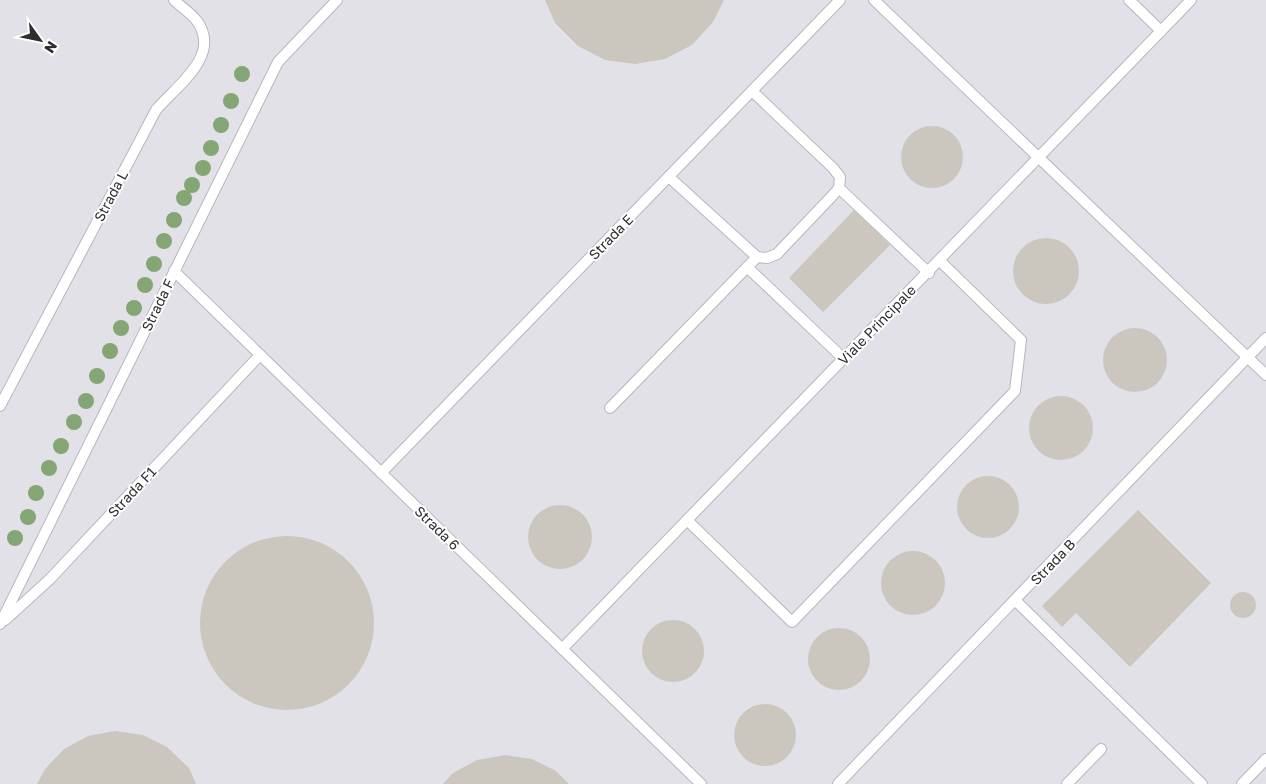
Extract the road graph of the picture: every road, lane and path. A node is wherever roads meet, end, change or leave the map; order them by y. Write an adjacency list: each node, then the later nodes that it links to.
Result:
1 (174, 0): 22 (lane, Strada L)
2 (337, 0): 15 (lane, Strada F)
3 (840, 0): 8 (lane, Strada E)
4 (874, 0): 9 (lane)
5 (1129, 0): 7 (lane)
6 (1191, 0): 7 (lane, Viale Principale)
7 (1161, 31): 9 (lane, Viale Principale)
8 (752, 91): 10 (lane, Strada E); 11 (lane)
9 (1038, 158): 13 (lane, Viale Principale); 19 (lane)
10 (669, 176): 12 (lane); 24 (lane, Strada E)
11 (838, 188): 12 (lane); 16 (lane)
12 (757, 257): 14 (lane)
13 (940, 261): 16 (lane, Viale Principale); 25 (lane)
14 (747, 267): 20 (lane); 23 (lane)
15 (174, 271): 18 (lane, Strada 6); 27 (lane, Strada F)
16 (929, 273): 20 (lane, Viale Principale)
17 (1266, 338): 19 (lane, Strada B)
18 (260, 355): 24 (lane, Strada 6); 27 (lane, Strada F1)
19 (1247, 357): 21 (lane); 26 (lane, Strada B)
20 (844, 359): 25 (lane, Viale Principale)
21 (1266, 375)
22 (0, 406)
23 (610, 408)
24 (381, 473): 28 (lane, Strada 6)
25 (687, 520): 28 (lane, Viale Principale)
26 (1016, 601): 32 (lane, Strada B); 34 (lane)
27 (0, 624)
28 (562, 649): 31 (lane, Strada 6)
29 (1101, 749): 33 (lane)
30 (1266, 759): 35 (lane)
31 (701, 784)
32 (838, 784)
33 (1067, 784)
34 (1202, 784)
35 (1242, 784)

